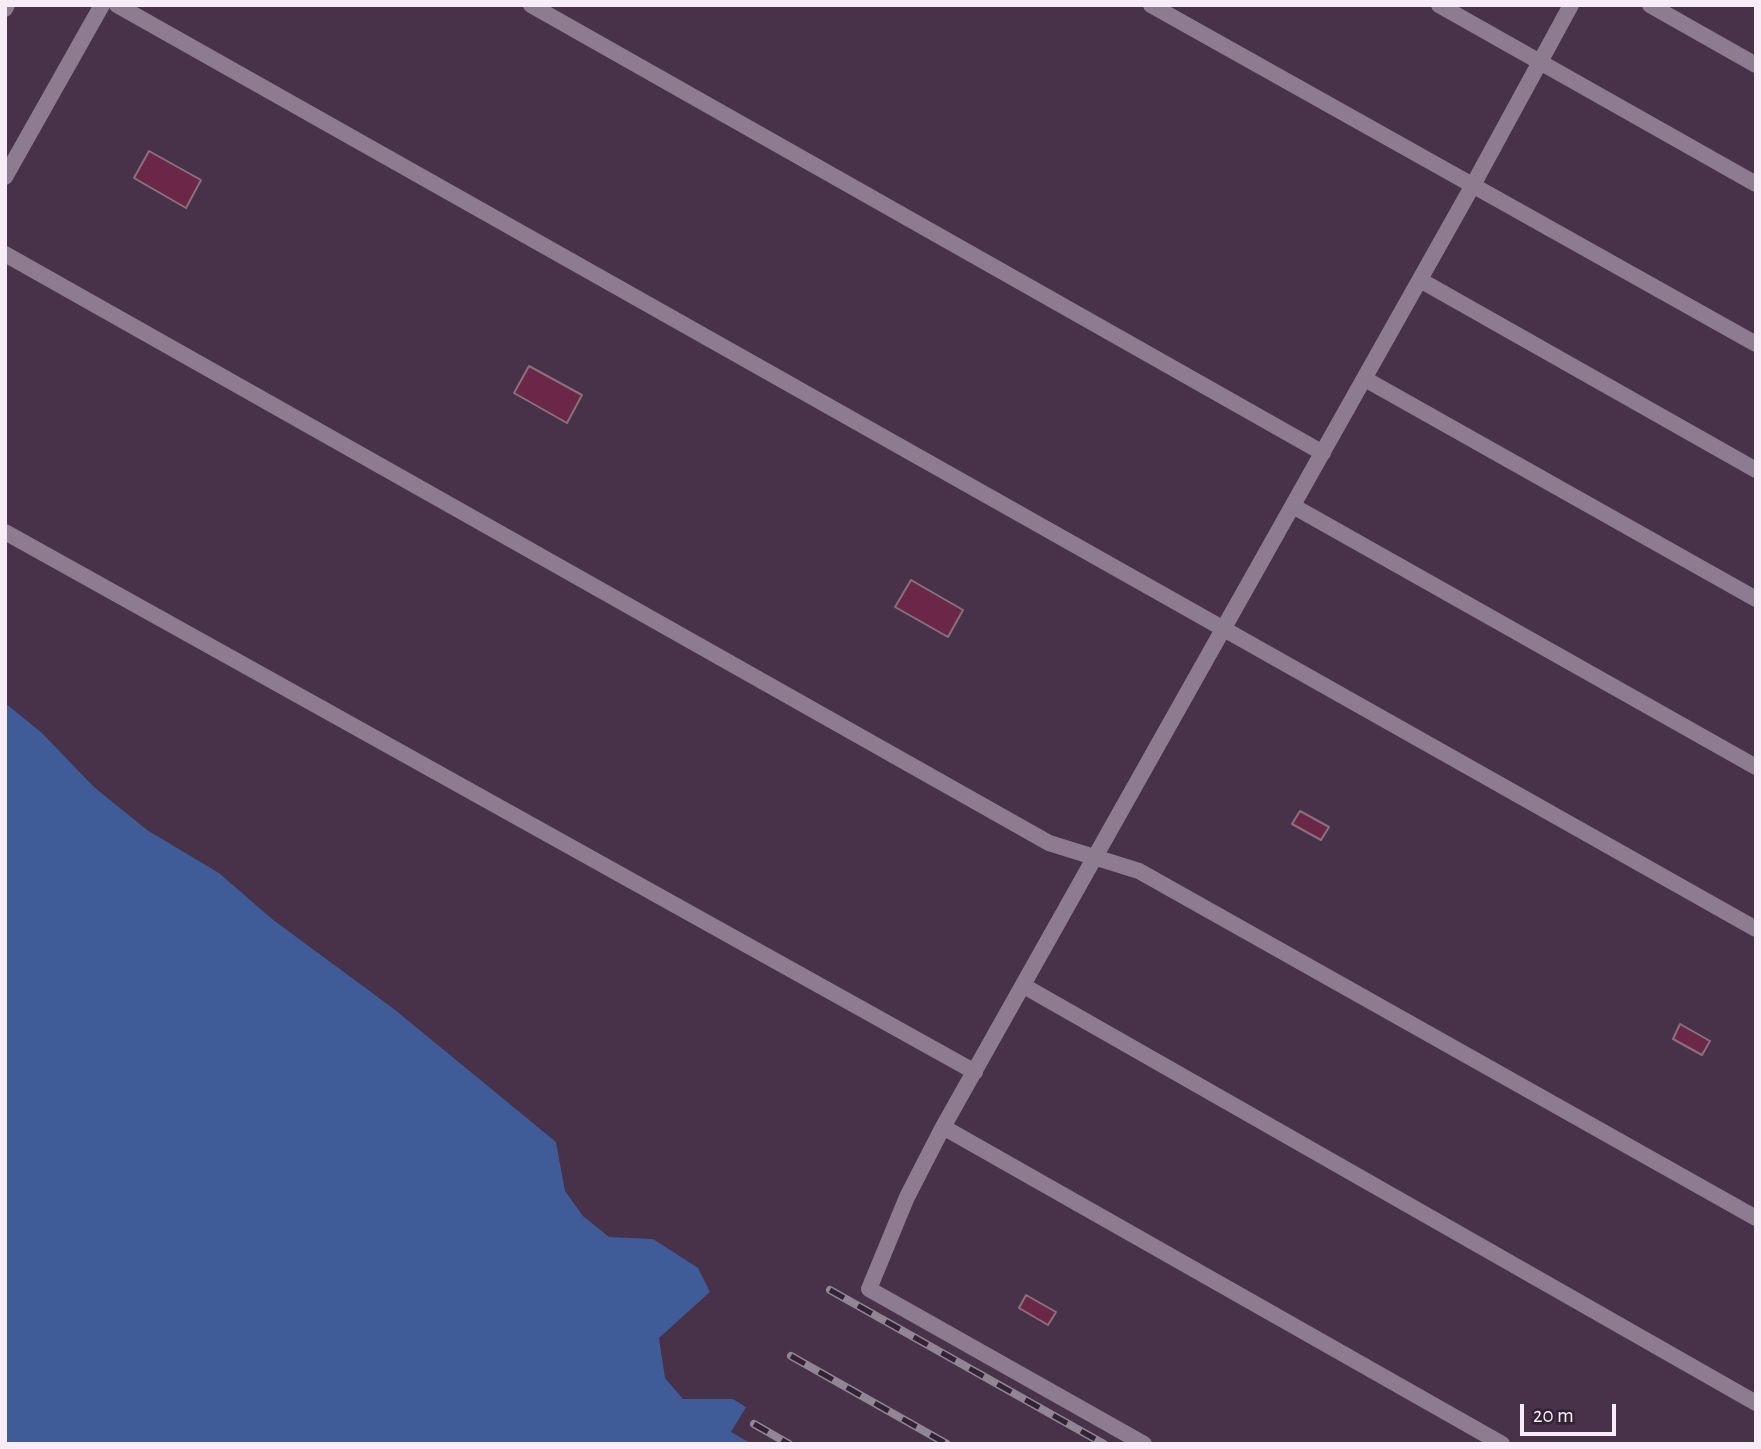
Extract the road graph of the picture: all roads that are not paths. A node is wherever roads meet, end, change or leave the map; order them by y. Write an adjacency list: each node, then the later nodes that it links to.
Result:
1 (102, 5): 10 (lane)
2 (117, 5): 22 (lane)
3 (531, 5): 17 (lane)
4 (1151, 5): 12 (lane)
5 (1439, 5): 8 (lane)
6 (1571, 5): 8 (lane)
7 (1650, 5): 9 (lane)
8 (1540, 62): 11 (lane); 12 (lane)
9 (1756, 65)
10 (5, 177)
11 (1756, 184)
12 (1474, 186): 14 (lane); 15 (lane)
13 (5, 254): 24 (lane)
14 (1420, 280): 16 (lane); 18 (lane)
15 (1756, 344)
16 (1365, 379): 17 (lane); 21 (lane)
17 (1324, 453): 19 (lane)
18 (1756, 470)
19 (1293, 506): 22 (lane); 23 (lane)
20 (5, 532): 27 (lane)
21 (1756, 599)
22 (1224, 629): 24 (lane); 25 (lane)
23 (1756, 767)
24 (1096, 858): 26 (lane); 29 (lane)
25 (1756, 929)
26 (1024, 986): 27 (lane); 30 (lane)
27 (975, 1072): 28 (lane)
28 (943, 1128): 31 (lane); 32 (lane)
29 (1756, 1218)
30 (1756, 1403)
31 (1144, 1444)
32 (1503, 1444)

